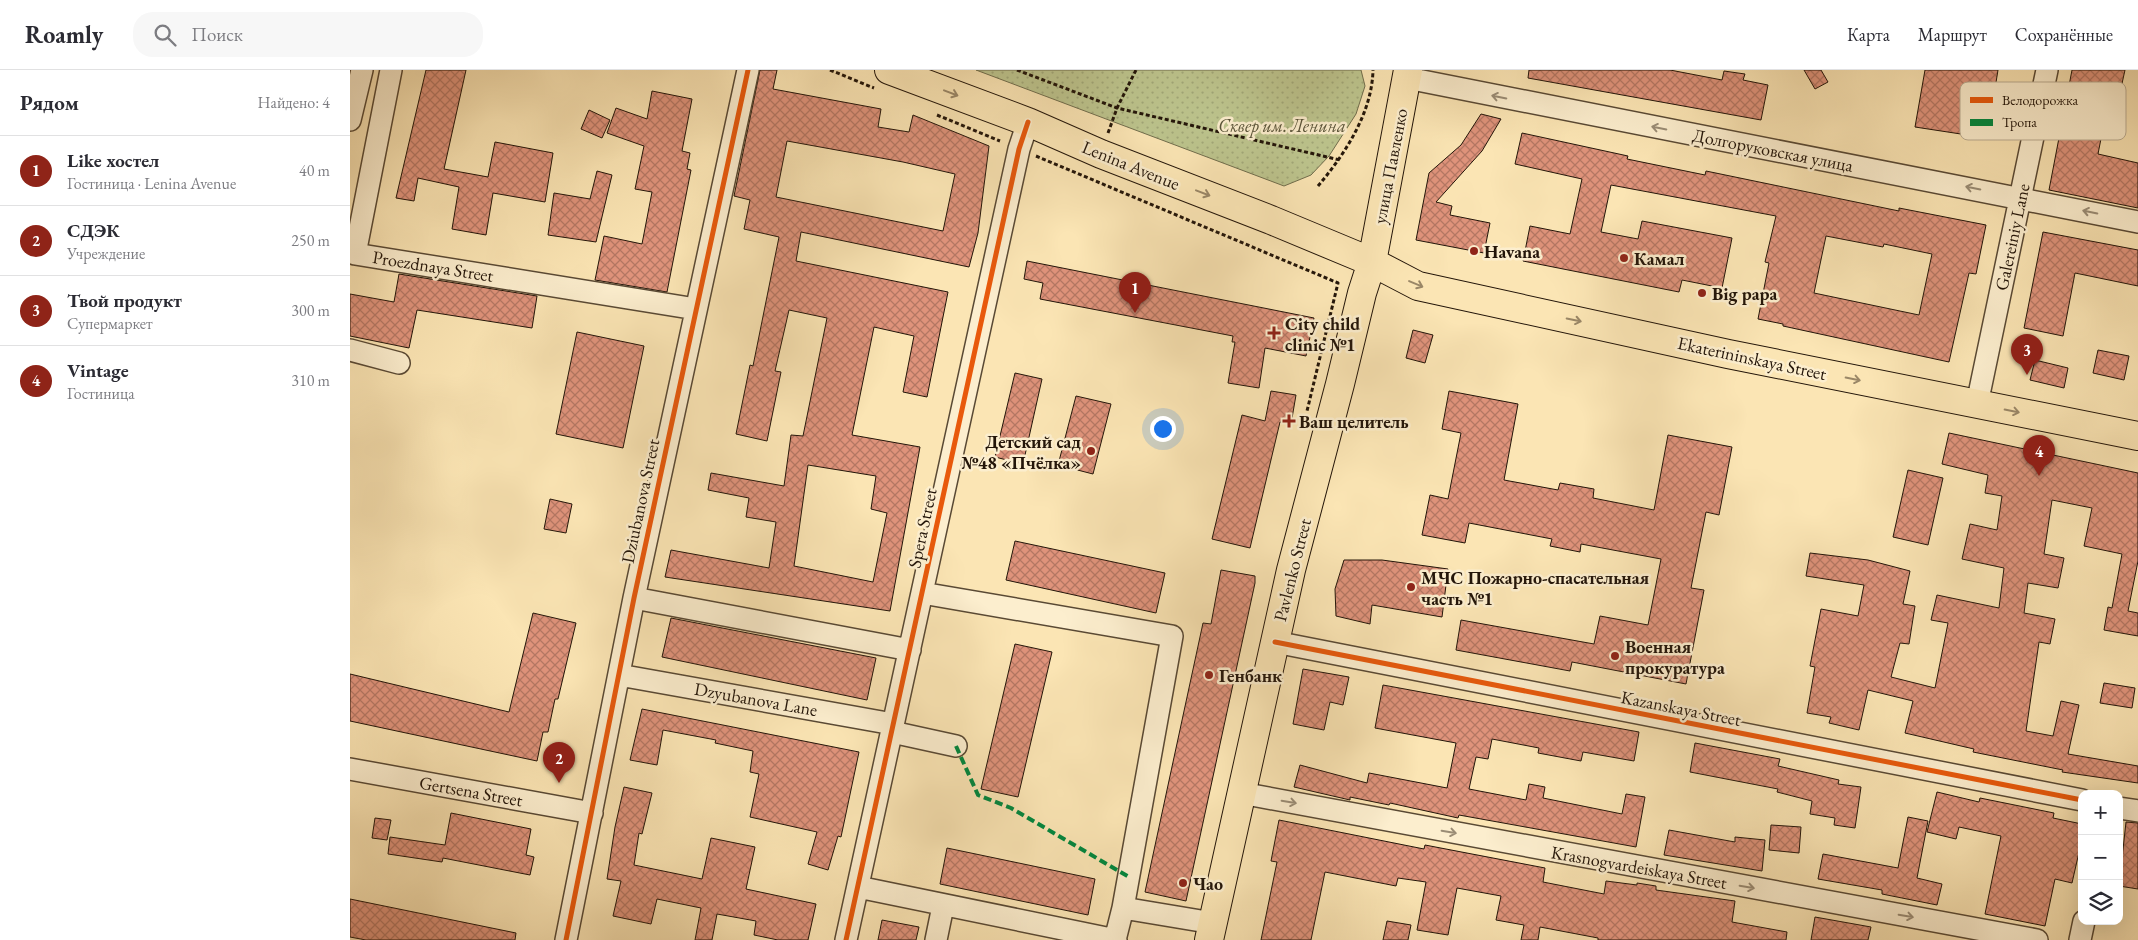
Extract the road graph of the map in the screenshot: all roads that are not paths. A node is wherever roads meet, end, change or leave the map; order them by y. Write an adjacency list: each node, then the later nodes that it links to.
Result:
1 (362, 70): 6 (street)
2 (391, 70): 11 (street, Proezdnaya Street)
3 (748, 70): 13 (street, Dziubanova Street)
4 (1408, 74): 9 (street, Долгоруковская улица, one-way to 4); 12 (main road, улица Павленко)
5 (882, 79): 7 (main road, Lenina Avenue, one-way to 7)
6 (350, 120)
7 (1028, 122): 12 (main road, Lenina Avenue, one-way to 12); 18 (street, Spera Street)
8 (2033, 140): 9 (street, Galereiniy Lane)
9 (2021, 197): 10 (street, Долгоруковская улица, one-way to 9); 16 (street, Galereiniy Lane)
10 (2138, 222)
11 (352, 254): 13 (street, Proezdnaya Street)
12 (1372, 262): 16 (main road, Ekaterininskaya Street, one-way to 16); 20 (main road, Pavlenko Street)
13 (696, 309): 19 (street, Dziubanova Street)
14 (350, 350): 15 (street)
15 (399, 363)
16 (1977, 404): 17 (main road, Ekaterininskaya Street, one-way to 17)
17 (2138, 436)
18 (922, 593): 21 (street, Spera Street); 33 (street)
19 (634, 598): 21 (street); 22 (street, Dziubanova Street)
20 (1275, 642): 26 (main road, Pavlenko Street); 27 (street, Kazanskaya Street)
21 (910, 650): 23 (street, Spera Street)
22 (619, 675): 23 (street, Dzyubanova Lane); 30 (street, Dziubanova Street)
23 (892, 728): 24 (street, Dzyubanova Lane); 31 (street, Spera Street)
24 (956, 746)
25 (350, 769): 30 (street, Gertsena Street)
26 (1241, 794): 35 (main road, Pavlenko Street); 40 (street, Krasnogvardeiskaya Street, one-way to 40)
27 (2078, 799)
28 (2123, 809): 29 (street)
29 (2138, 811)
30 (592, 813): 36 (street, Dziubanova Street)
31 (858, 887): 32 (street); 37 (street, Spera Street)
32 (943, 906): 38 (street); 39 (street)
33 (1123, 908): 35 (street); 39 (street)
34 (2083, 925): 41 (street)
35 (1211, 932)
36 (566, 940)
37 (846, 940)
38 (936, 940)
39 (1116, 940)
40 (2037, 940)
41 (2080, 940)

